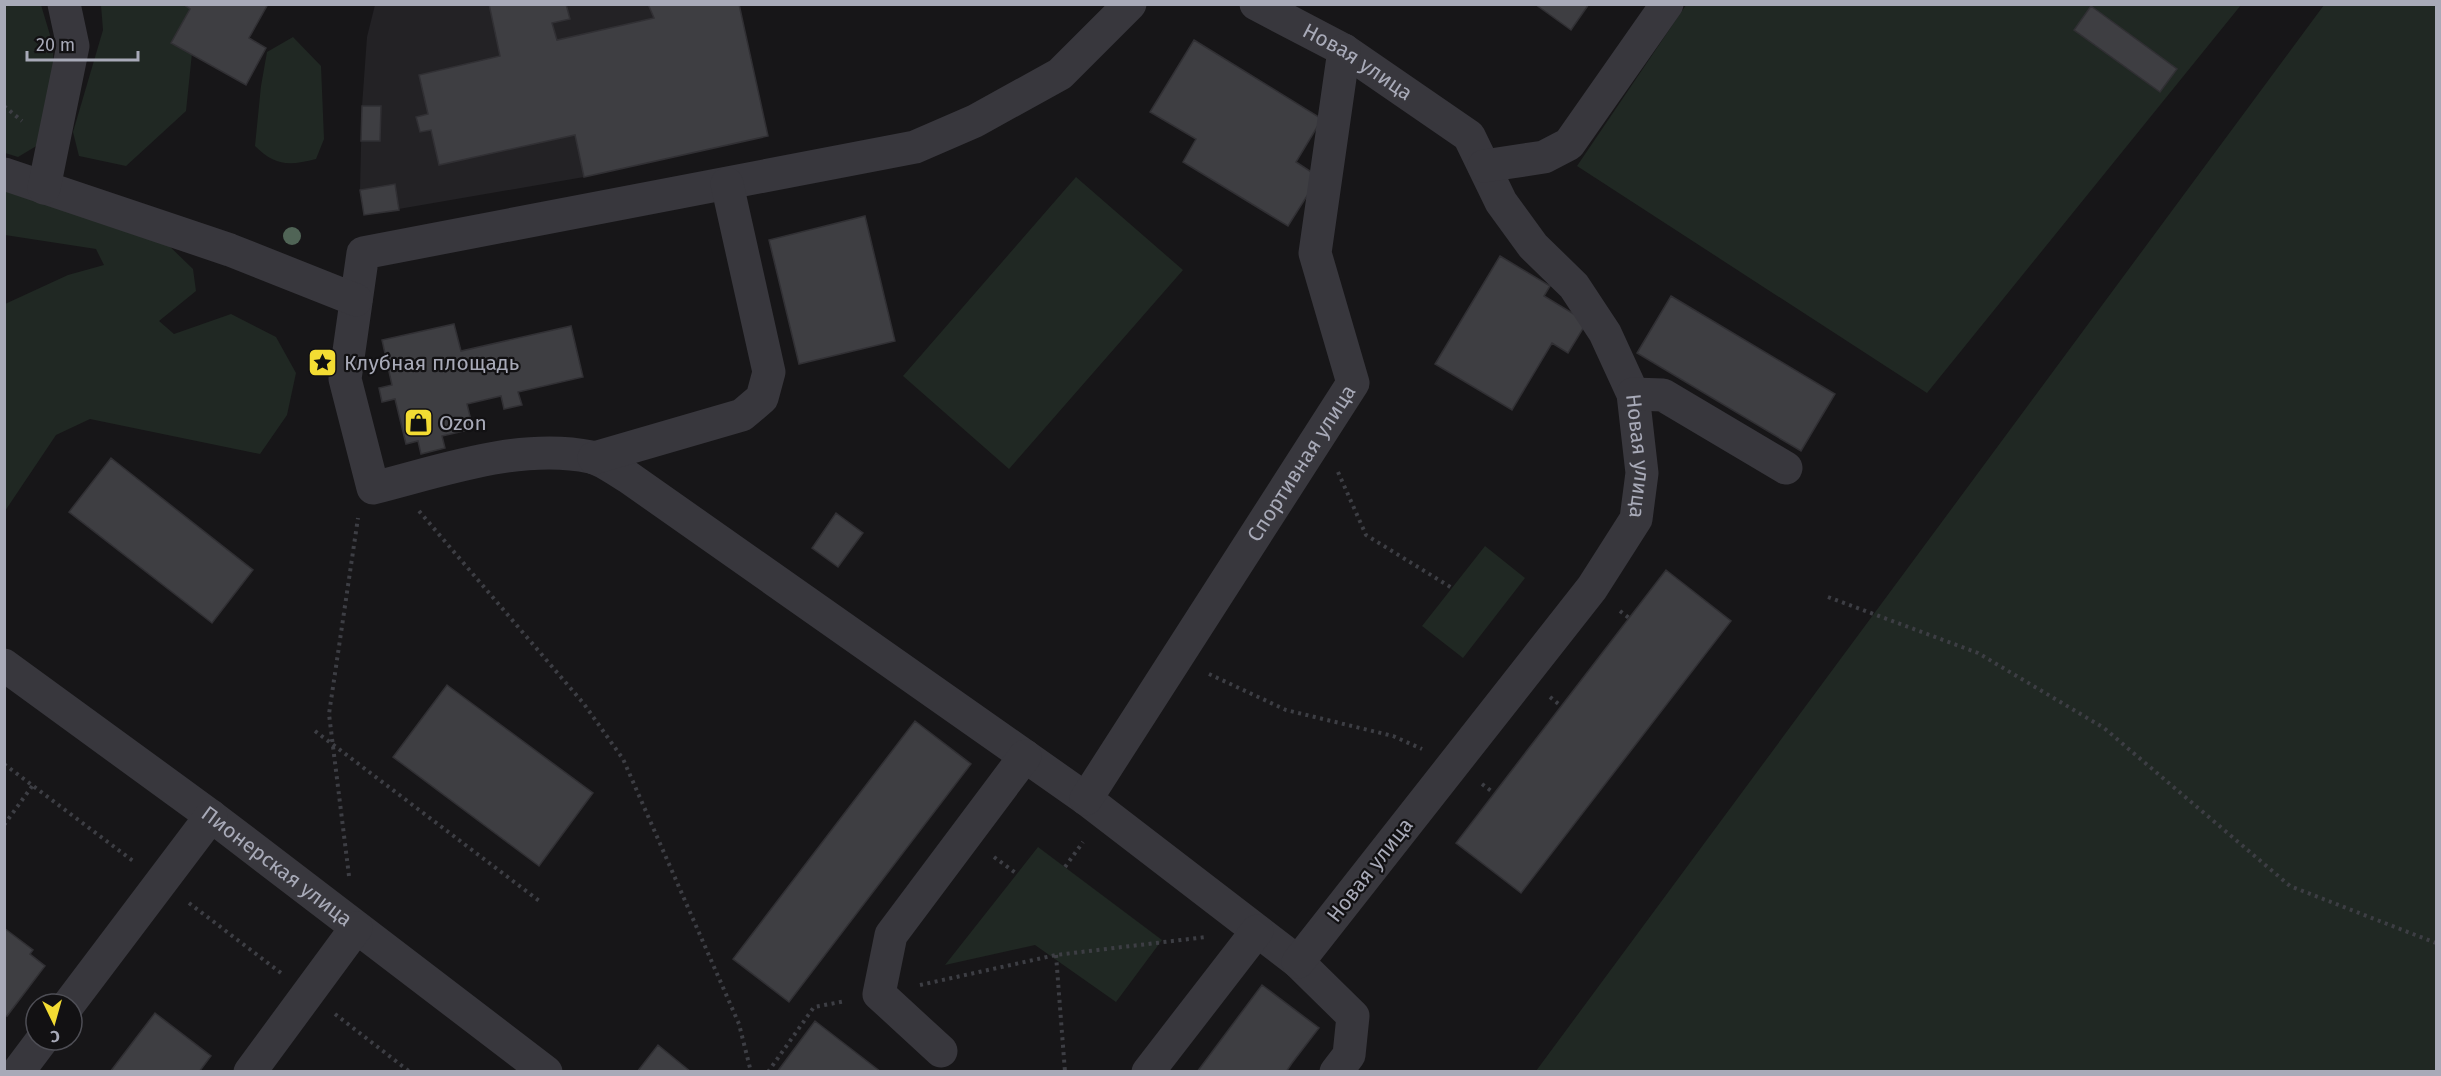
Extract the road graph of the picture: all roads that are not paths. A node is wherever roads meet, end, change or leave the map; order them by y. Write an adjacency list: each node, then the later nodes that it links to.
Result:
1 (64, 4): 9 (street)
2 (1130, 4): 8 (street)
3 (1256, 4): 5 (street, Новая улица)
4 (1667, 4): 6 (street)
5 (1344, 50): 6 (street, Новая улица); 16 (street, Спортивная улица)
6 (1484, 166): 11 (street, Новая улица)
7 (4, 174): 9 (street)
8 (727, 184): 10 (street); 12 (street)
9 (44, 188): 10 (street)
10 (356, 300): 12 (street)
11 (1633, 394): 13 (street); 20 (street, Новая улица)
12 (594, 458): 15 (street)
13 (1786, 468)
14 (4, 665): 17 (street, Пионерская улица)
15 (1025, 756): 16 (street); 22 (street)
16 (1086, 799): 19 (street)
17 (211, 816): 18 (street, Пионерская улица); 21 (street)
18 (356, 928): 25 (street); 26 (street, Пионерская улица)
19 (1257, 931): 20 (street); 27 (street)
20 (1298, 963): 28 (street)
21 (78, 992)
22 (941, 1051)
23 (33, 1052): 24 (street)
24 (18, 1071)
25 (250, 1071)
26 (546, 1071)
27 (1148, 1071)
28 (1336, 1071)

